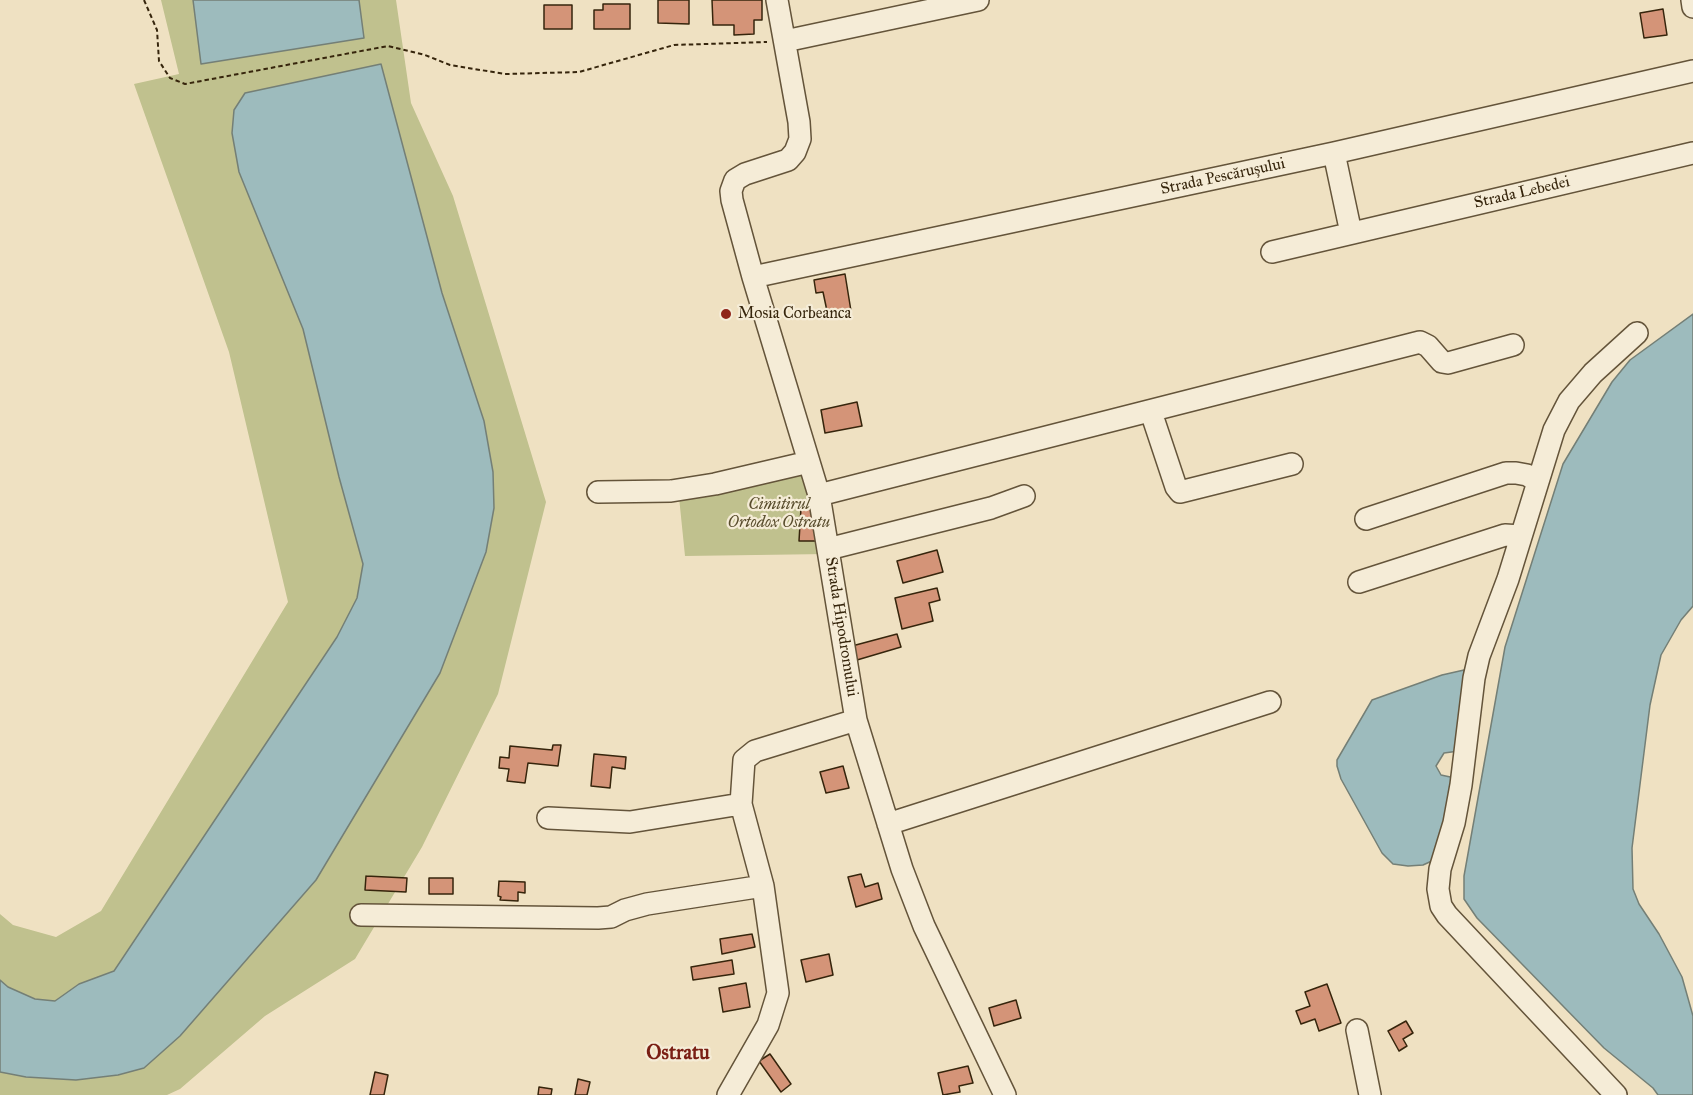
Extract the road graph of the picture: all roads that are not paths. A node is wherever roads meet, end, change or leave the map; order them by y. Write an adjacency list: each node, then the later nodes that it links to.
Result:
1 (777, 0): 5 (street)
2 (978, 0): 5 (street)
3 (1692, 0): 4 (street)
4 (1693, 7)
5 (785, 41): 11 (street, Strada Hipodromului)
6 (1693, 71): 7 (street, Strada Pescărușului)
7 (1334, 153): 9 (street); 11 (street, Strada Pescărușului)
8 (1693, 153): 9 (street, Strada Lebedei)
9 (1351, 233): 10 (street, Strada Lebedei)
10 (1272, 252)
11 (753, 277): 15 (street, Strada Hipodromului)
12 (1637, 333): 17 (street)
13 (1513, 345): 14 (street)
14 (1150, 412): 16 (street); 19 (street)
15 (809, 462): 18 (street); 19 (street, Strada Hipodromului)
16 (1292, 464)
17 (1537, 482): 21 (street); 22 (street)
18 (598, 492)
19 (819, 495): 23 (street, Strada Hipodromului)
20 (1024, 496): 23 (street)
21 (1366, 519)
22 (1521, 536): 24 (street); 36 (street)
23 (828, 549): 26 (street, Strada Hipodromului)
24 (1359, 582)
25 (1270, 702): 29 (street)
26 (856, 720): 27 (street); 29 (street, Strada Hipodromului)
27 (741, 804): 28 (street); 30 (street)
28 (548, 818)
29 (888, 824): 34 (street, Strada Hipodromului)
30 (763, 886): 31 (street); 33 (street)
31 (362, 915)
32 (1357, 1030): 35 (street)
33 (728, 1095)
34 (1005, 1095)
35 (1370, 1095)
36 (1616, 1095)

